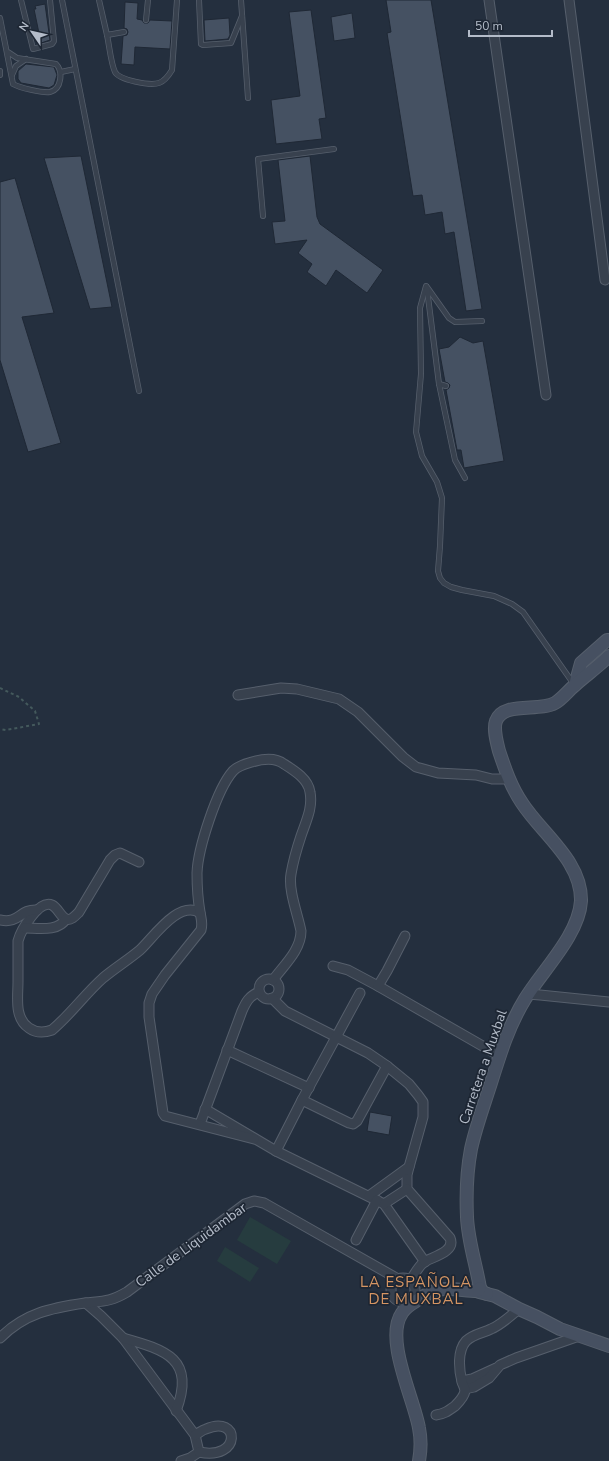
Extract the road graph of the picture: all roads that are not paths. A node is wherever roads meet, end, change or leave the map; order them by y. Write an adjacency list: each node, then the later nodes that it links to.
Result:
1 (21, 0): 2 (lane)
2 (50, 0)
3 (62, 0): 18 (lane)
4 (99, 0): 15 (lane)
5 (148, 0): 13 (lane)
6 (177, 0): 15 (lane)
7 (199, 0): 11 (lane)
8 (241, 0): 11 (lane)
9 (489, 0): 32 (street)
10 (569, 0): 26 (street)
11 (242, 16): 23 (lane)
12 (0, 18): 16 (lane)
13 (146, 20)
14 (124, 32): 15 (lane)
15 (107, 35)
16 (8, 52): 17 (lane); 22 (lane)
17 (26, 59): 20 (lane); 22 (lane)
18 (76, 69): 20 (lane); 31 (lane)
19 (0, 71): 21 (lane)
20 (61, 72): 22 (lane)
21 (0, 75)
22 (11, 78)
23 (248, 98)
24 (334, 149): 25 (lane)
25 (263, 216)
26 (605, 280)
27 (426, 286): 28 (lane); 29 (lane); 36 (lane)
28 (482, 321)
29 (439, 384): 30 (lane); 33 (lane)
30 (446, 386)
31 (139, 391)
32 (546, 395)
33 (465, 478)
34 (609, 640): 36 (street)
35 (609, 656): 36 (street, Carretera a Muxbal)
36 (575, 685): 38 (street, Carretera a Muxbal)
37 (238, 694): 38 (street)
38 (509, 779): 51 (street, Carretera a Muxbal)
39 (139, 862): 42 (street)
40 (37, 910): 42 (street); 43 (street); 44 (street)
41 (200, 913): 44 (street); 47 (street); 61 (street)
42 (66, 918): 44 (street)
43 (0, 920)
44 (25, 928)
45 (405, 936): 48 (street)
46 (333, 966): 48 (street)
47 (273, 980): 49 (street); 52 (street)
48 (378, 986): 56 (street)
49 (259, 992): 52 (street); 55 (street)
50 (360, 993): 54 (street)
51 (528, 994): 53 (street); 56 (street, Carretera a Muxbal)
52 (272, 998): 54 (street)
53 (609, 1002)
54 (336, 1037): 57 (street); 58 (street)
55 (227, 1050): 58 (street); 60 (street)
56 (500, 1056): 71 (street, Carretera a Muxbal)
57 (387, 1066): 59 (street); 64 (street)
58 (309, 1088): 59 (street)
59 (302, 1100): 63 (street)
60 (205, 1109): 61 (street); 62 (street)
61 (200, 1124): 62 (street)
62 (254, 1139): 63 (street)
63 (276, 1151): 66 (street)
64 (408, 1167): 65 (street); 66 (street)
65 (407, 1189): 66 (street); 68 (street)
66 (377, 1200): 67 (street); 68 (street)
67 (356, 1240)
68 (425, 1262): 70 (street)
69 (398, 1279): 70 (street); 73 (street, Calle de Liquidambar); 74 (street)
70 (412, 1284): 72 (street); 74 (street)
71 (479, 1291): 72 (street); 75 (street)
72 (428, 1293): 74 (street)
73 (86, 1303): 77 (street, Calle de Liquidambar); 78 (street)
74 (401, 1307): 86 (street)
75 (518, 1310): 76 (street); 80 (street)
76 (579, 1336): 79 (street); 80 (street)
77 (0, 1338)
78 (123, 1338): 81 (street); 81 (street)
79 (609, 1346)
80 (464, 1385): 82 (street)
81 (176, 1411): 83 (street)
82 (436, 1415)
83 (195, 1435): 84 (street); 84 (street)
84 (199, 1452): 85 (street)
85 (181, 1461)
86 (419, 1461)

